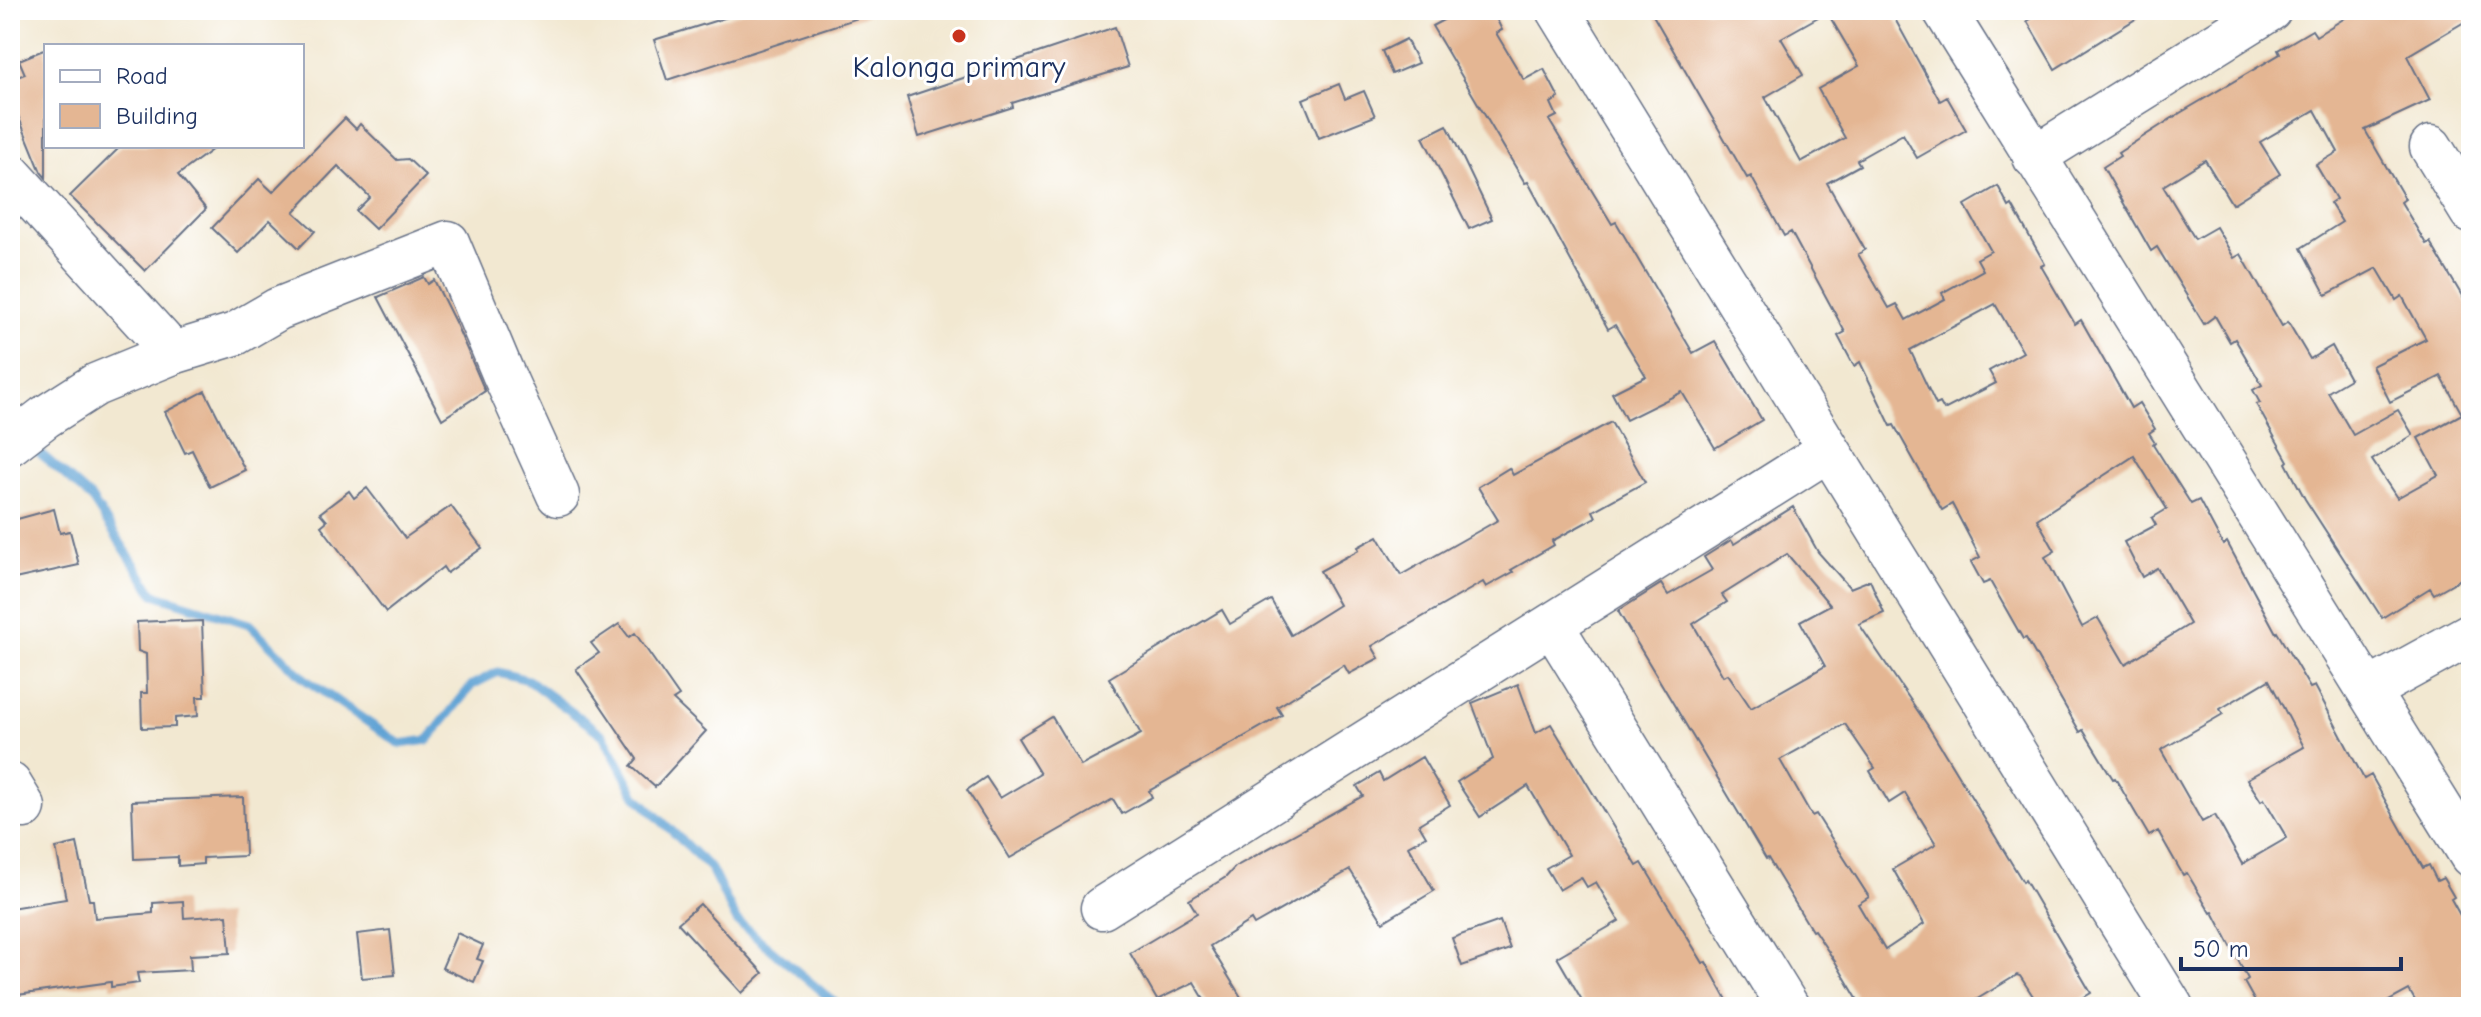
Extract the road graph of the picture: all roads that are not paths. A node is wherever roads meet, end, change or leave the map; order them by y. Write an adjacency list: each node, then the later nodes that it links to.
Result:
1 (1558, 10): 10 (street)
2 (1944, 10): 5 (street)
3 (2270, 10): 5 (street)
4 (2431, 147): 7 (street)
5 (2034, 157): 14 (street)
6 (10, 174): 8 (street)
7 (2471, 212)
8 (173, 353): 9 (street); 11 (street)
9 (10, 444)
10 (1827, 451): 12 (street); 18 (street)
11 (558, 495)
12 (1552, 625): 16 (street); 17 (street)
13 (2471, 634): 14 (street)
14 (2369, 690): 15 (street)
15 (2471, 856)
16 (1102, 908)
17 (1788, 1007)
18 (2172, 1007)

